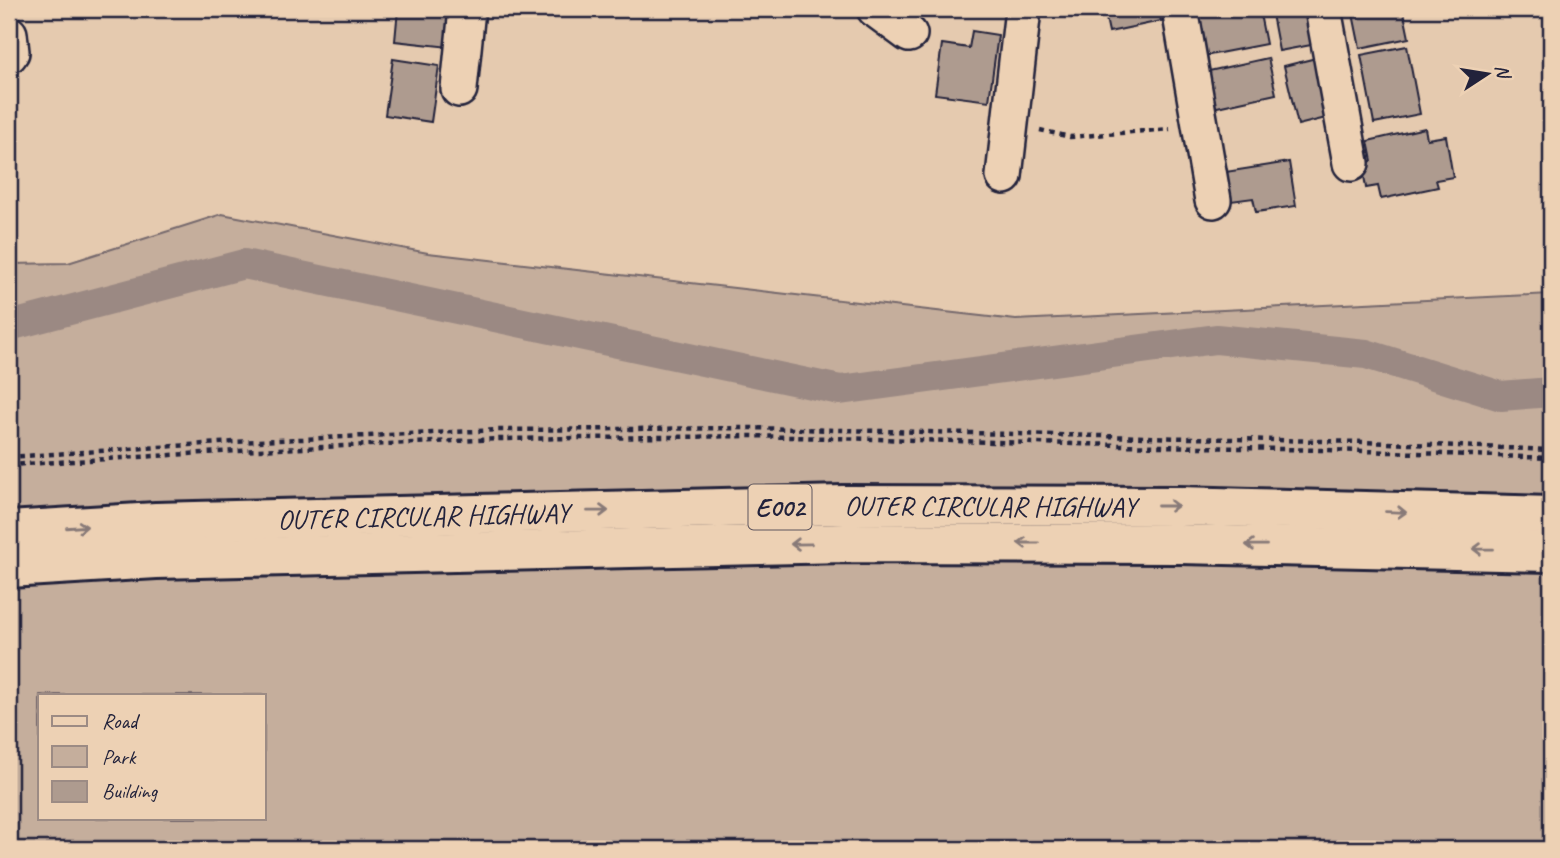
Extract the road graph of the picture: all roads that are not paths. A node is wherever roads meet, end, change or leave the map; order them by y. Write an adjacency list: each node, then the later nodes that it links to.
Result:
1 (467, 9): 9 (street)
2 (875, 9): 7 (street)
3 (1023, 9): 11 (street)
4 (1180, 9): 12 (street)
5 (1323, 9): 10 (street)
6 (9, 34): 8 (street)
7 (909, 34)
8 (9, 55)
9 (459, 89)
10 (1351, 163)
11 (1004, 176)
12 (1213, 200)
13 (1551, 516): 14 (highway, OUTER CIRCULAR HIGHWAY / E002, one-way to 13)
14 (9, 531)
15 (1551, 552): 16 (highway, OUTER CIRCULAR HIGHWAY / E002, one-way to 16)
16 (9, 568)

